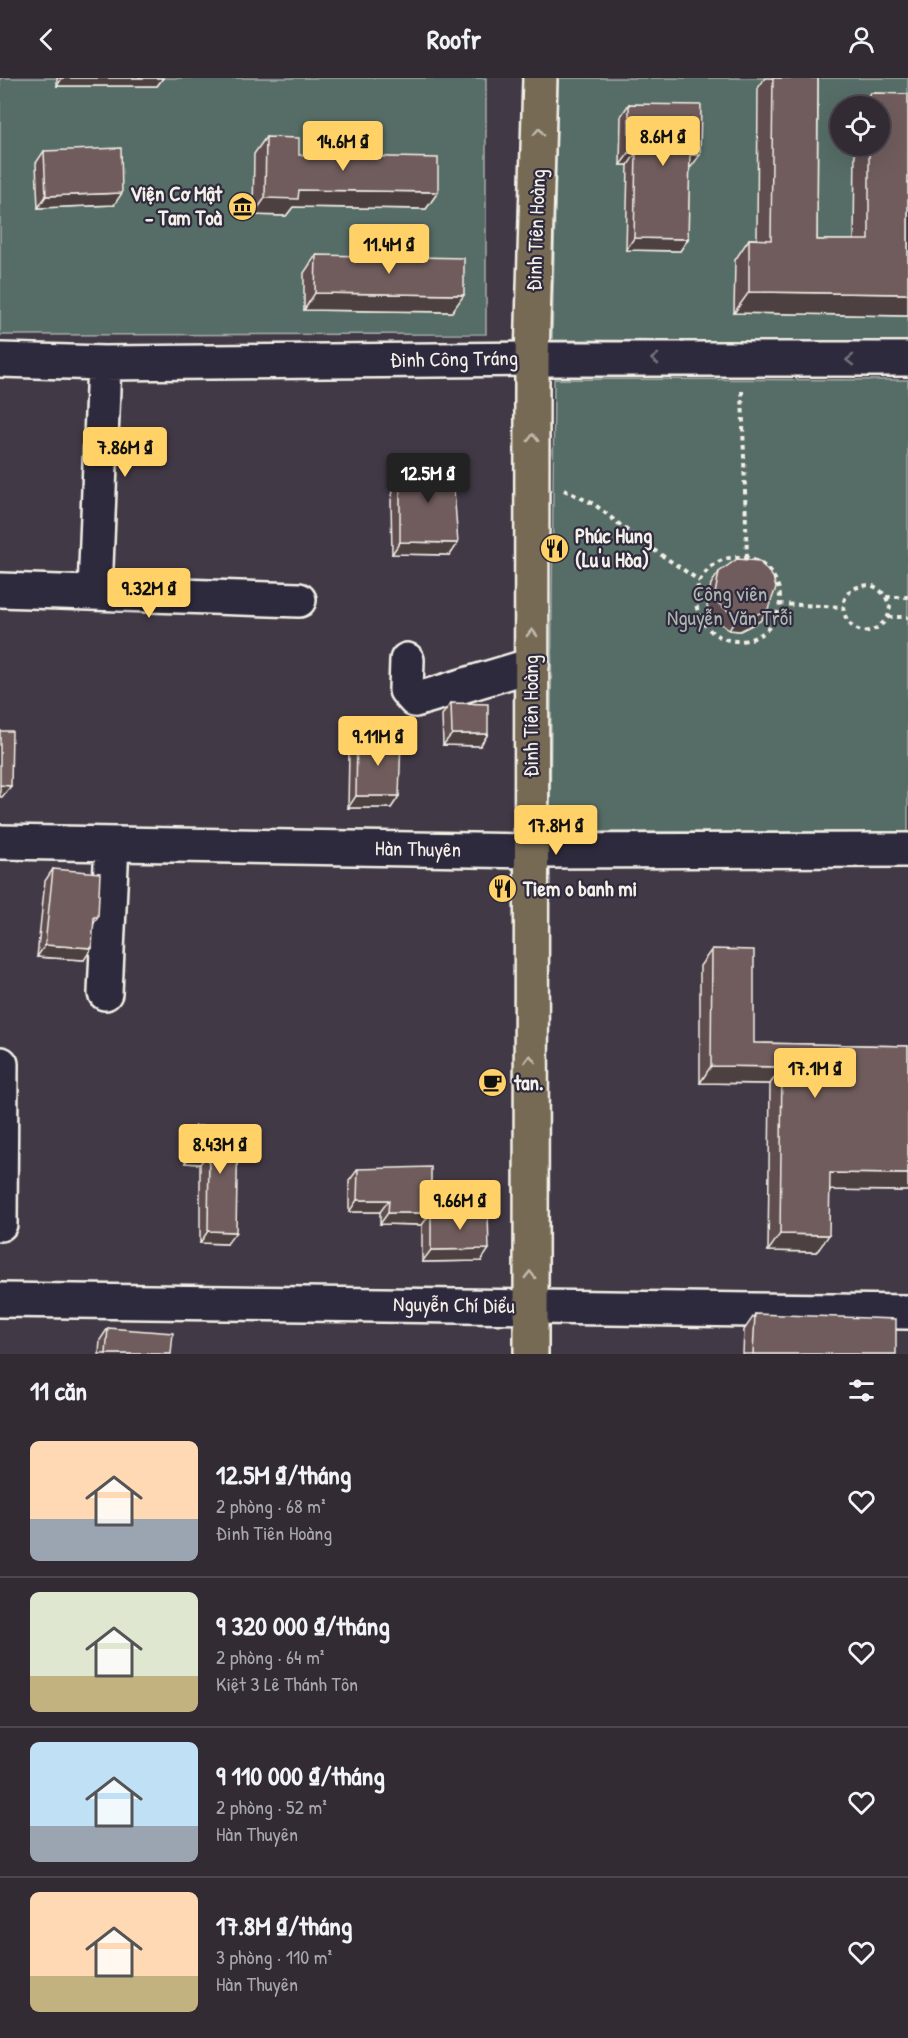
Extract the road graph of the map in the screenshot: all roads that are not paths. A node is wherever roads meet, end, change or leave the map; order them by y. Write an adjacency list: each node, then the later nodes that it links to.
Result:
1 (540, 78): 2 (main road, Đinh Tiên Hoàng, one-way to 1)
2 (532, 359): 3 (street, Đinh Công Tráng, one-way to 2); 5 (street, Đinh Công Tráng); 10 (main road, Đinh Tiên Hoàng, one-way to 2)
3 (908, 359)
4 (0, 360): 5 (street, Đinh Công Tráng)
5 (104, 363): 7 (street)
6 (0, 590): 7 (street)
7 (95, 592): 8 (street)
8 (299, 600)
9 (406, 660): 10 (street)
10 (532, 665): 14 (main road, Đinh Tiên Hoàng)
11 (0, 842): 12 (street, Hàn Thuyên)
12 (112, 844): 14 (street, Hàn Thuyên); 15 (street)
13 (908, 850): 14 (street, Hàn Thuyên)
14 (530, 851): 19 (main road, Đinh Tiên Hoàng, one-way to 14)
15 (105, 993)
16 (2, 1064): 17 (street)
17 (0, 1224)
18 (0, 1300): 19 (street, Nguyễn Chí Diểu)
19 (531, 1306): 20 (street, Nguyễn Chí Diểu); 21 (main road, Đinh Tiên Hoàng)
20 (908, 1312)
21 (531, 1354)

